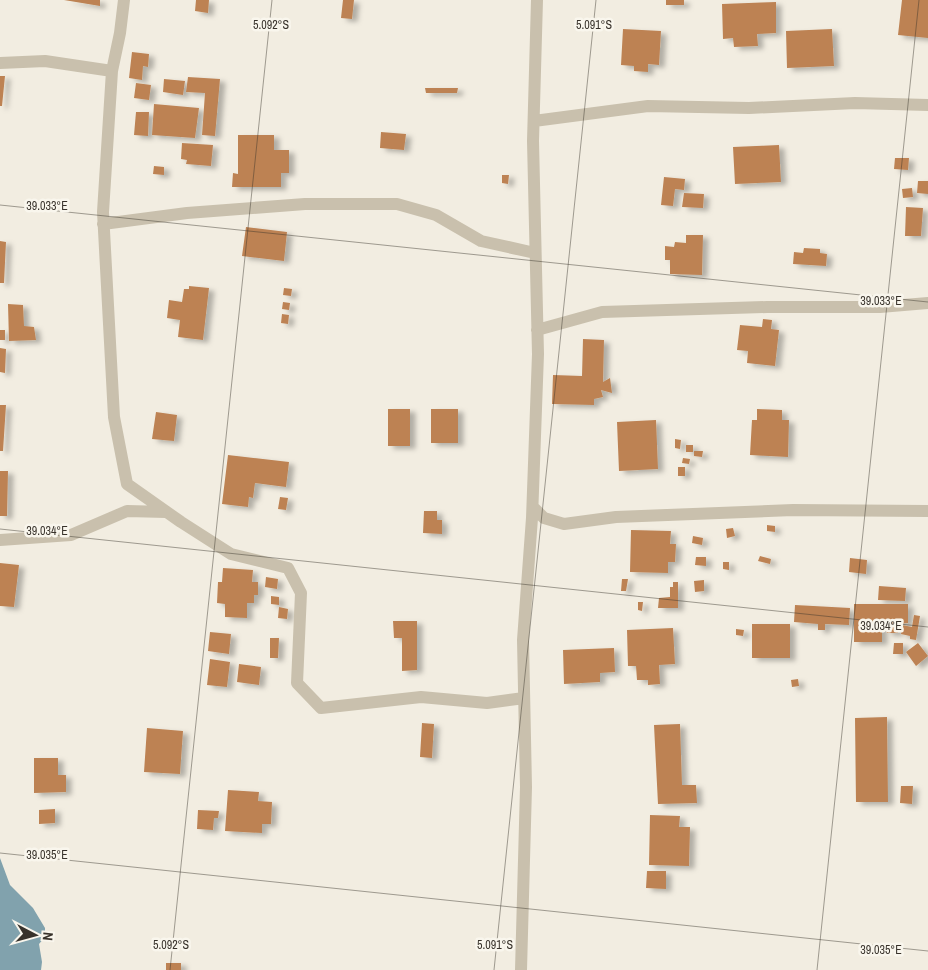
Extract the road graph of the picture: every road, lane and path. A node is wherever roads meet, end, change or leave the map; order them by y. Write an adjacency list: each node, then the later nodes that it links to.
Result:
1 (124, 0): 4 (street)
2 (537, 0): 6 (street)
3 (0, 63): 4 (street)
4 (112, 71): 7 (street)
5 (928, 105): 6 (street)
6 (534, 121): 8 (street)
7 (104, 224): 8 (street); 13 (street)
8 (535, 254): 10 (street)
9 (928, 303): 10 (street)
10 (537, 330): 11 (street)
11 (532, 507): 12 (street); 15 (street)
12 (928, 511)
13 (166, 512): 14 (street); 15 (street)
14 (0, 540)
15 (524, 698): 16 (street)
16 (521, 970)

